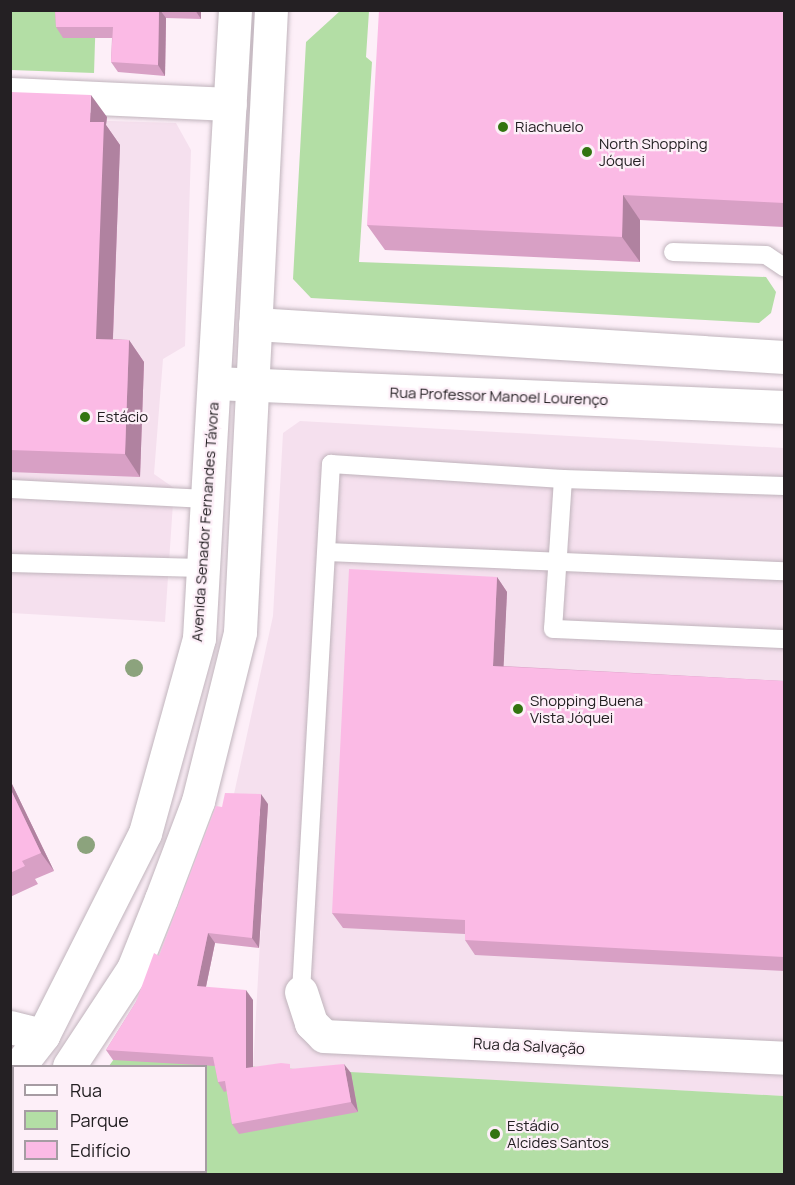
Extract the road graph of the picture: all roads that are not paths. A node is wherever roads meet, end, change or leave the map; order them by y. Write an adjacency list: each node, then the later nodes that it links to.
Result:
1 (235, 10): 4 (main road, Avenida Senador Fernandes Távora)
2 (271, 10): 7 (main road)
3 (10, 94): 4 (main road)
4 (230, 104): 9 (main road, Avenida Senador Fernandes Távora)
5 (673, 252): 6 (lane)
6 (784, 267)
7 (255, 324): 8 (main road); 10 (main road)
8 (784, 357)
9 (214, 383): 10 (main road, Rua Professor Manoel Lourenço); 15 (main road, Avenida Senador Fernandes Távora)
10 (252, 385): 11 (main road, Rua Professor Manoel Lourenço); 27 (main road)
11 (784, 406)
12 (563, 479): 13 (lane); 16 (lane); 17 (lane)
13 (784, 486)
14 (10, 489): 15 (lane)
15 (207, 499): 19 (main road, Avenida Senador Fernandes Távora)
16 (327, 552): 17 (lane); 22 (lane)
17 (556, 560): 20 (lane); 21 (lane)
18 (10, 563): 19 (lane)
19 (202, 568): 24 (main road, Avenida Senador Fernandes Távora)
20 (784, 571)
21 (784, 639)
22 (301, 992): 25 (main road, Rua da Salvação)
23 (10, 1027): 24 (main road)
24 (43, 1035): 26 (main road, Avenida Senador Fernandes Távora)
25 (784, 1058)
26 (20, 1065)
27 (70, 1065)

